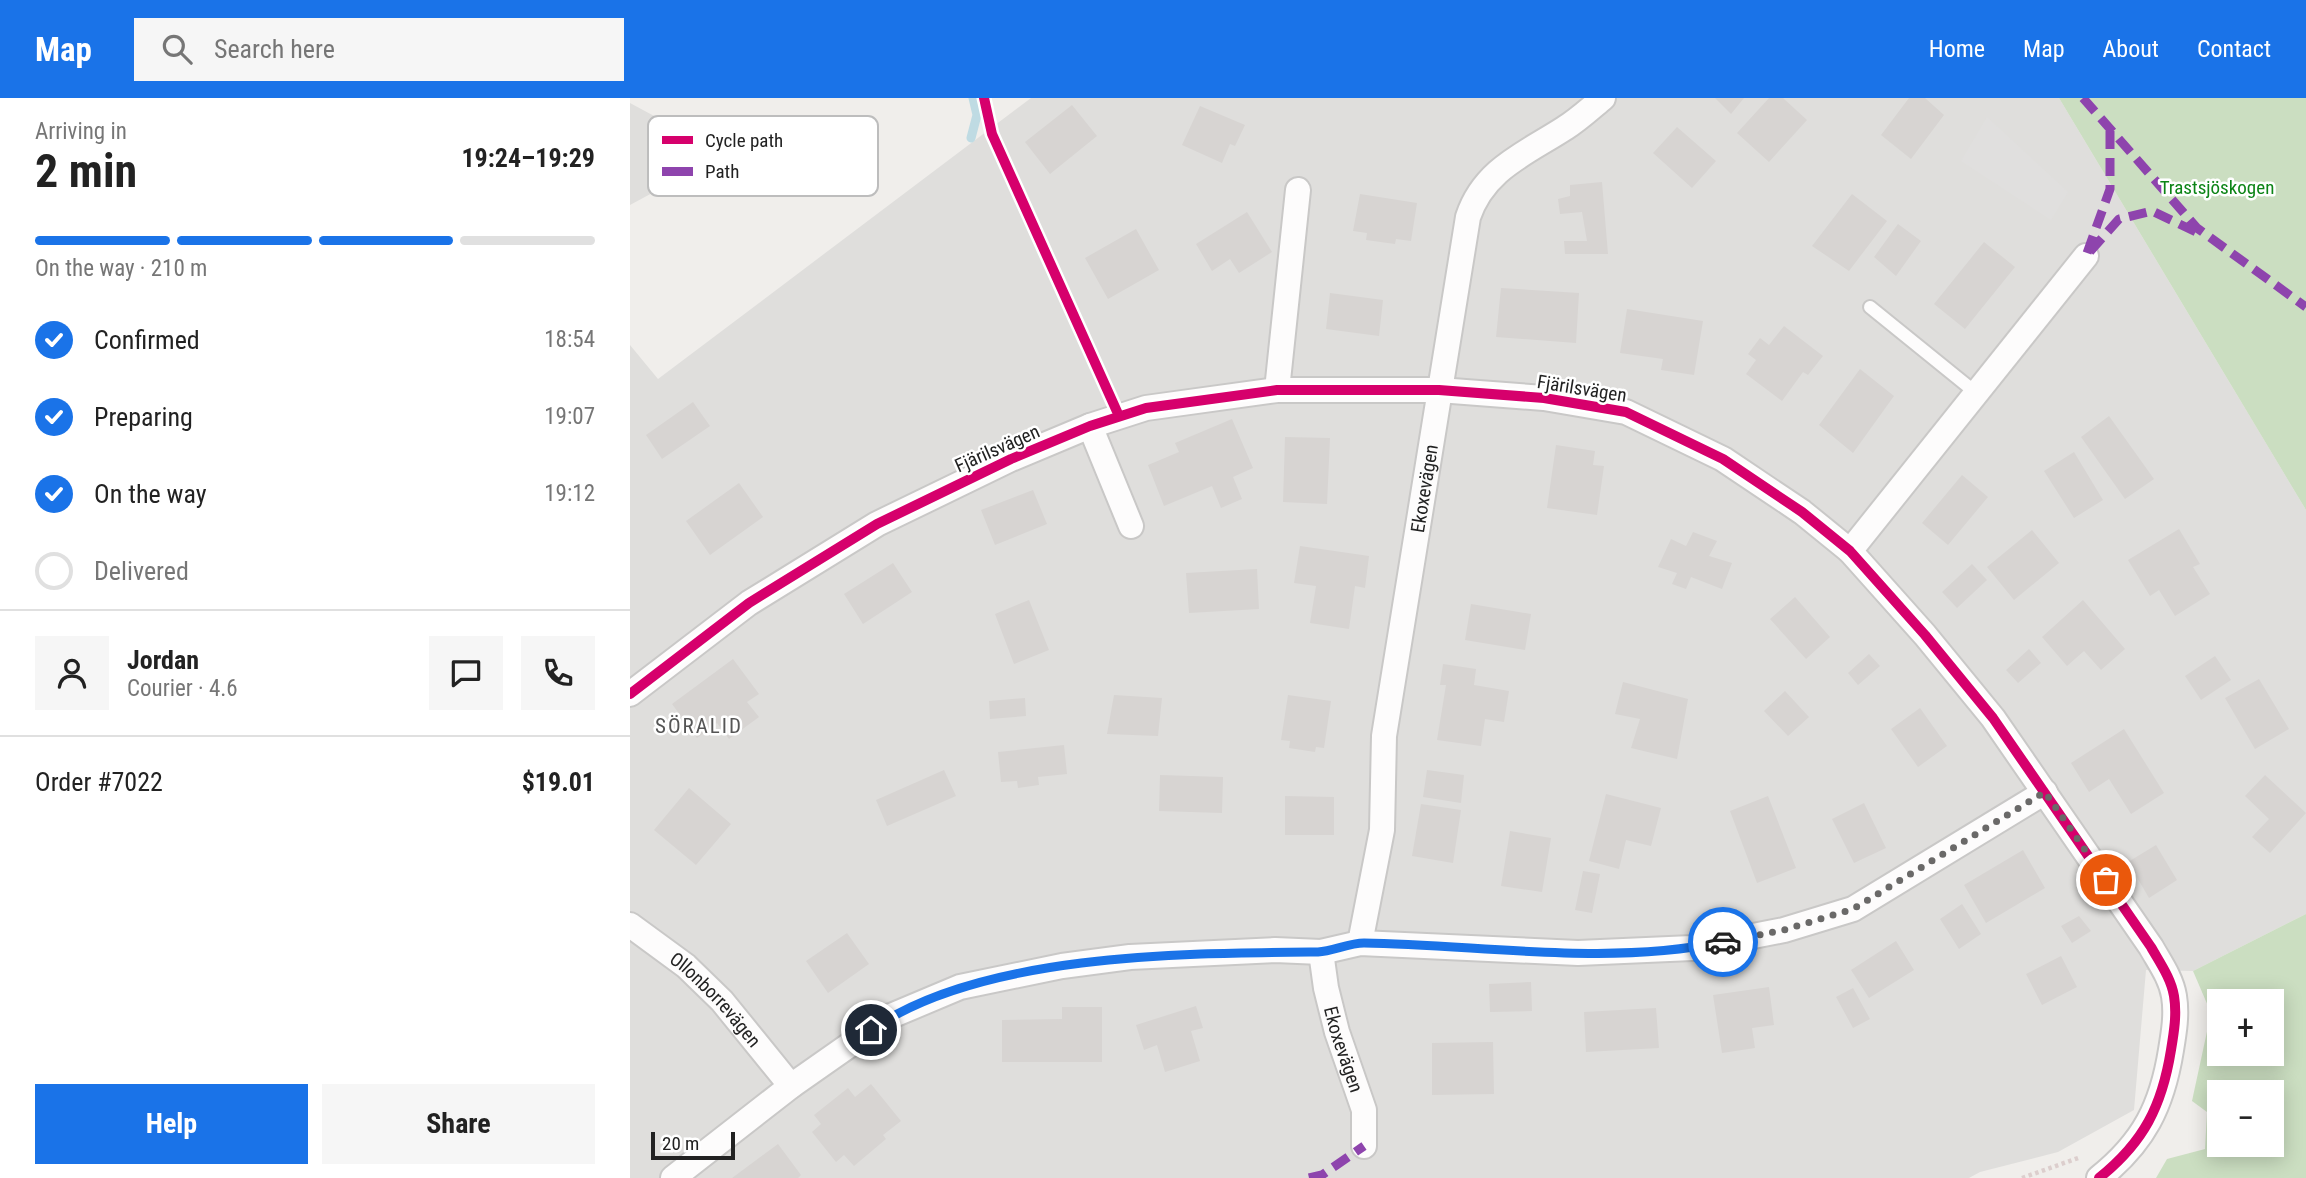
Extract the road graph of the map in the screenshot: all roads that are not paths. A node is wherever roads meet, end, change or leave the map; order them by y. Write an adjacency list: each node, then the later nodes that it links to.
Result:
1 (1603, 98): 6 (street, Ekoxevägen)
2 (1298, 190): 5 (street)
3 (2086, 256): 7 (street)
4 (1870, 307): 7 (lane)
5 (1277, 390): 6 (street, Fjärilsvägen); 8 (street, Fjärilsvägen)
6 (1439, 390): 10 (street, Fjärilsvägen); 14 (street, Ekoxevägen)
7 (1975, 392): 10 (street)
8 (1090, 426): 9 (street); 11 (street, Fjärilsvägen)
9 (1131, 526)
10 (1850, 551): 12 (street, Fjärilsvägen)
11 (630, 694)
12 (2045, 792): 14 (street); 18 (street, Fjärilsvägen)
13 (630, 925): 16 (street, Ollonborrevägen)
14 (1360, 943): 15 (street)
15 (1321, 952): 16 (street); 17 (street, Ekoxevägen)
16 (792, 1086): 19 (street)
17 (1364, 1146)
18 (2106, 1172)
19 (673, 1178)

